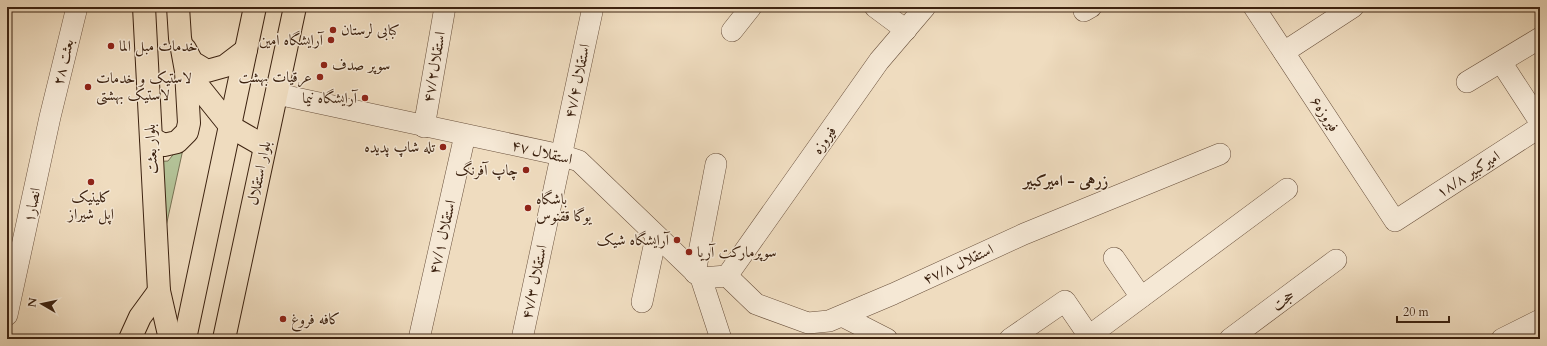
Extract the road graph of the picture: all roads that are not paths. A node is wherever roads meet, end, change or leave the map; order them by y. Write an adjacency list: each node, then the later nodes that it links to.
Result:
1 (77, 7): 23 (street, بعثت ۲۸)
2 (144, 7): 29 (main road, بلوار بعثت)
3 (178, 7): 15 (main road)
4 (255, 7): 17 (main road)
5 (295, 7): 22 (main road, بلوار استقلال)
6 (445, 7): 26 (street, استقلال۴۷/۲)
7 (593, 7): 32 (street, ۴۷/۴ استقلال)
8 (751, 7): 14 (street)
9 (875, 7): 13 (street)
10 (925, 7): 13 (street, فیروزه)
11 (1254, 7): 18 (street, فیروزه۶)
12 (1353, 7): 18 (street)
13 (906, 30): 40 (street, فیروزه)
14 (732, 31)
15 (180, 38): 17 (main road); 20 (main road)
16 (1540, 38): 19 (street)
17 (246, 50): 25 (main road)
18 (1284, 52): 35 (street, فیروزه۶)
19 (1501, 62): 21 (street); 24 (street)
20 (186, 71): 25 (main road); 29 (main road)
21 (1467, 82)
22 (277, 94): 26 (street, ۴۷ استقلال); 30 (main road, بلوار استقلال)
23 (50, 117): 44 (street, انصار۱)
24 (1540, 122)
25 (230, 127): 30 (main road); 50 (main road)
26 (424, 127): 28 (street, ۴۷ استقلال)
27 (1540, 127): 35 (street, ۱۸/۸ امیرکبیر)
28 (464, 135): 32 (street, ۴۷ استقلال); 52 (street, ۴۷/۱ استقلال)
29 (151, 138): 41 (main road, بلوار بعثت)
30 (264, 146): 51 (main road, بلوار استقلال)
31 (1220, 154): 45 (street, ۴۷/۸ استقلال)
32 (561, 155): 36 (street, ۴۷ استقلال); 53 (street, ۴۷/۳ استقلال)
33 (716, 164): 39 (street)
34 (1287, 189): 42 (street)
35 (1396, 222)
36 (656, 237): 39 (street, ۴۷ استقلال); 43 (street)
37 (1114, 258): 42 (street)
38 (1336, 260): 57 (street, حجت)
39 (698, 276): 40 (street); 54 (street, ۴۷ استقلال)
40 (727, 276): 45 (street, ۴۷/۸ استقلال)
41 (159, 291): 48 (main road); 49 (main road, بلوار بعثت)
42 (1141, 297): 47 (street)
43 (642, 302)
44 (7, 315)
45 (842, 316): 55 (street)
46 (1540, 320): 58 (street)
47 (1090, 338): 56 (street)
48 (130, 339)
49 (170, 339)
50 (185, 339)
51 (224, 339)
52 (419, 339)
53 (522, 339)
54 (721, 339)
55 (887, 339)
56 (1010, 339)
57 (1230, 339)
58 (1502, 339)

